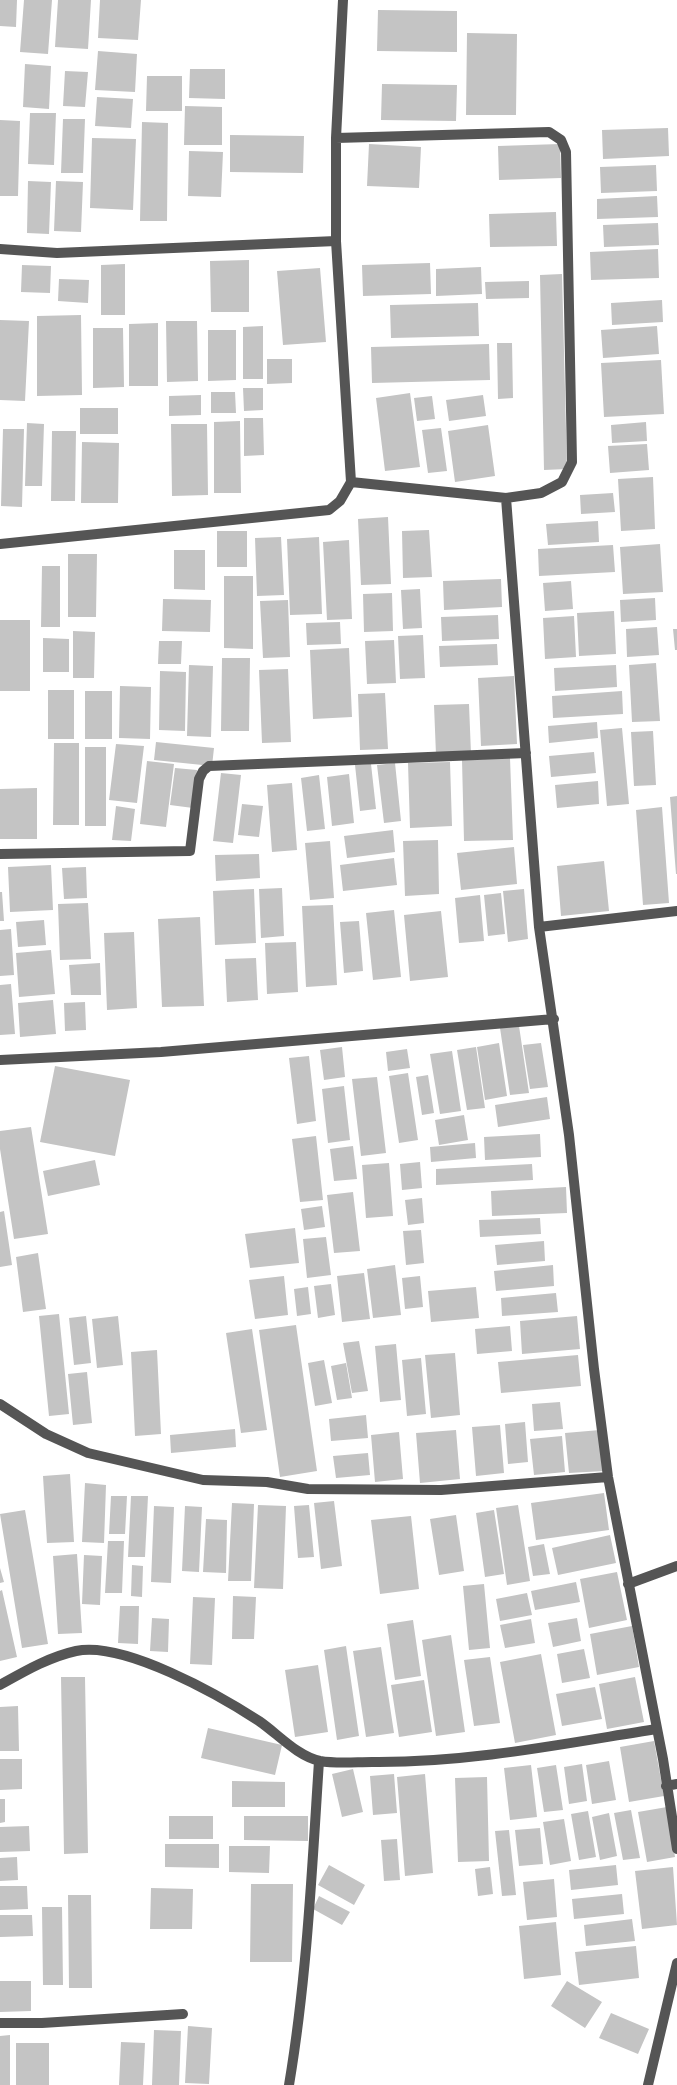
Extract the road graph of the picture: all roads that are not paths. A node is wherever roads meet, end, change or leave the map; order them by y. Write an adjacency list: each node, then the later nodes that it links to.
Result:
1 (342, 0): 2 (street)
2 (336, 138): 3 (street); 6 (street)
3 (336, 241): 4 (street); 5 (street)
4 (0, 249)
5 (351, 482): 6 (street); 7 (street)
6 (506, 498): 8 (street)
7 (0, 544)
8 (526, 753): 9 (street); 11 (street)
9 (0, 854)
10 (677, 911): 11 (street)
11 (539, 928): 12 (street)
12 (554, 1019): 13 (street); 15 (street)
13 (0, 1060)
14 (0, 1404): 15 (street)
15 (608, 1477): 17 (street)
16 (677, 1566): 17 (street)
17 (628, 1584): 19 (street)
18 (0, 1685): 20 (street)
19 (656, 1729): 20 (street); 22 (street)
20 (319, 1761): 27 (street)
21 (677, 1784): 22 (street)
22 (666, 1786): 23 (street)
23 (677, 1849)
24 (677, 1963): 28 (street)
25 (183, 2014): 26 (street)
26 (0, 2023)
27 (289, 2085)
28 (648, 2085)

